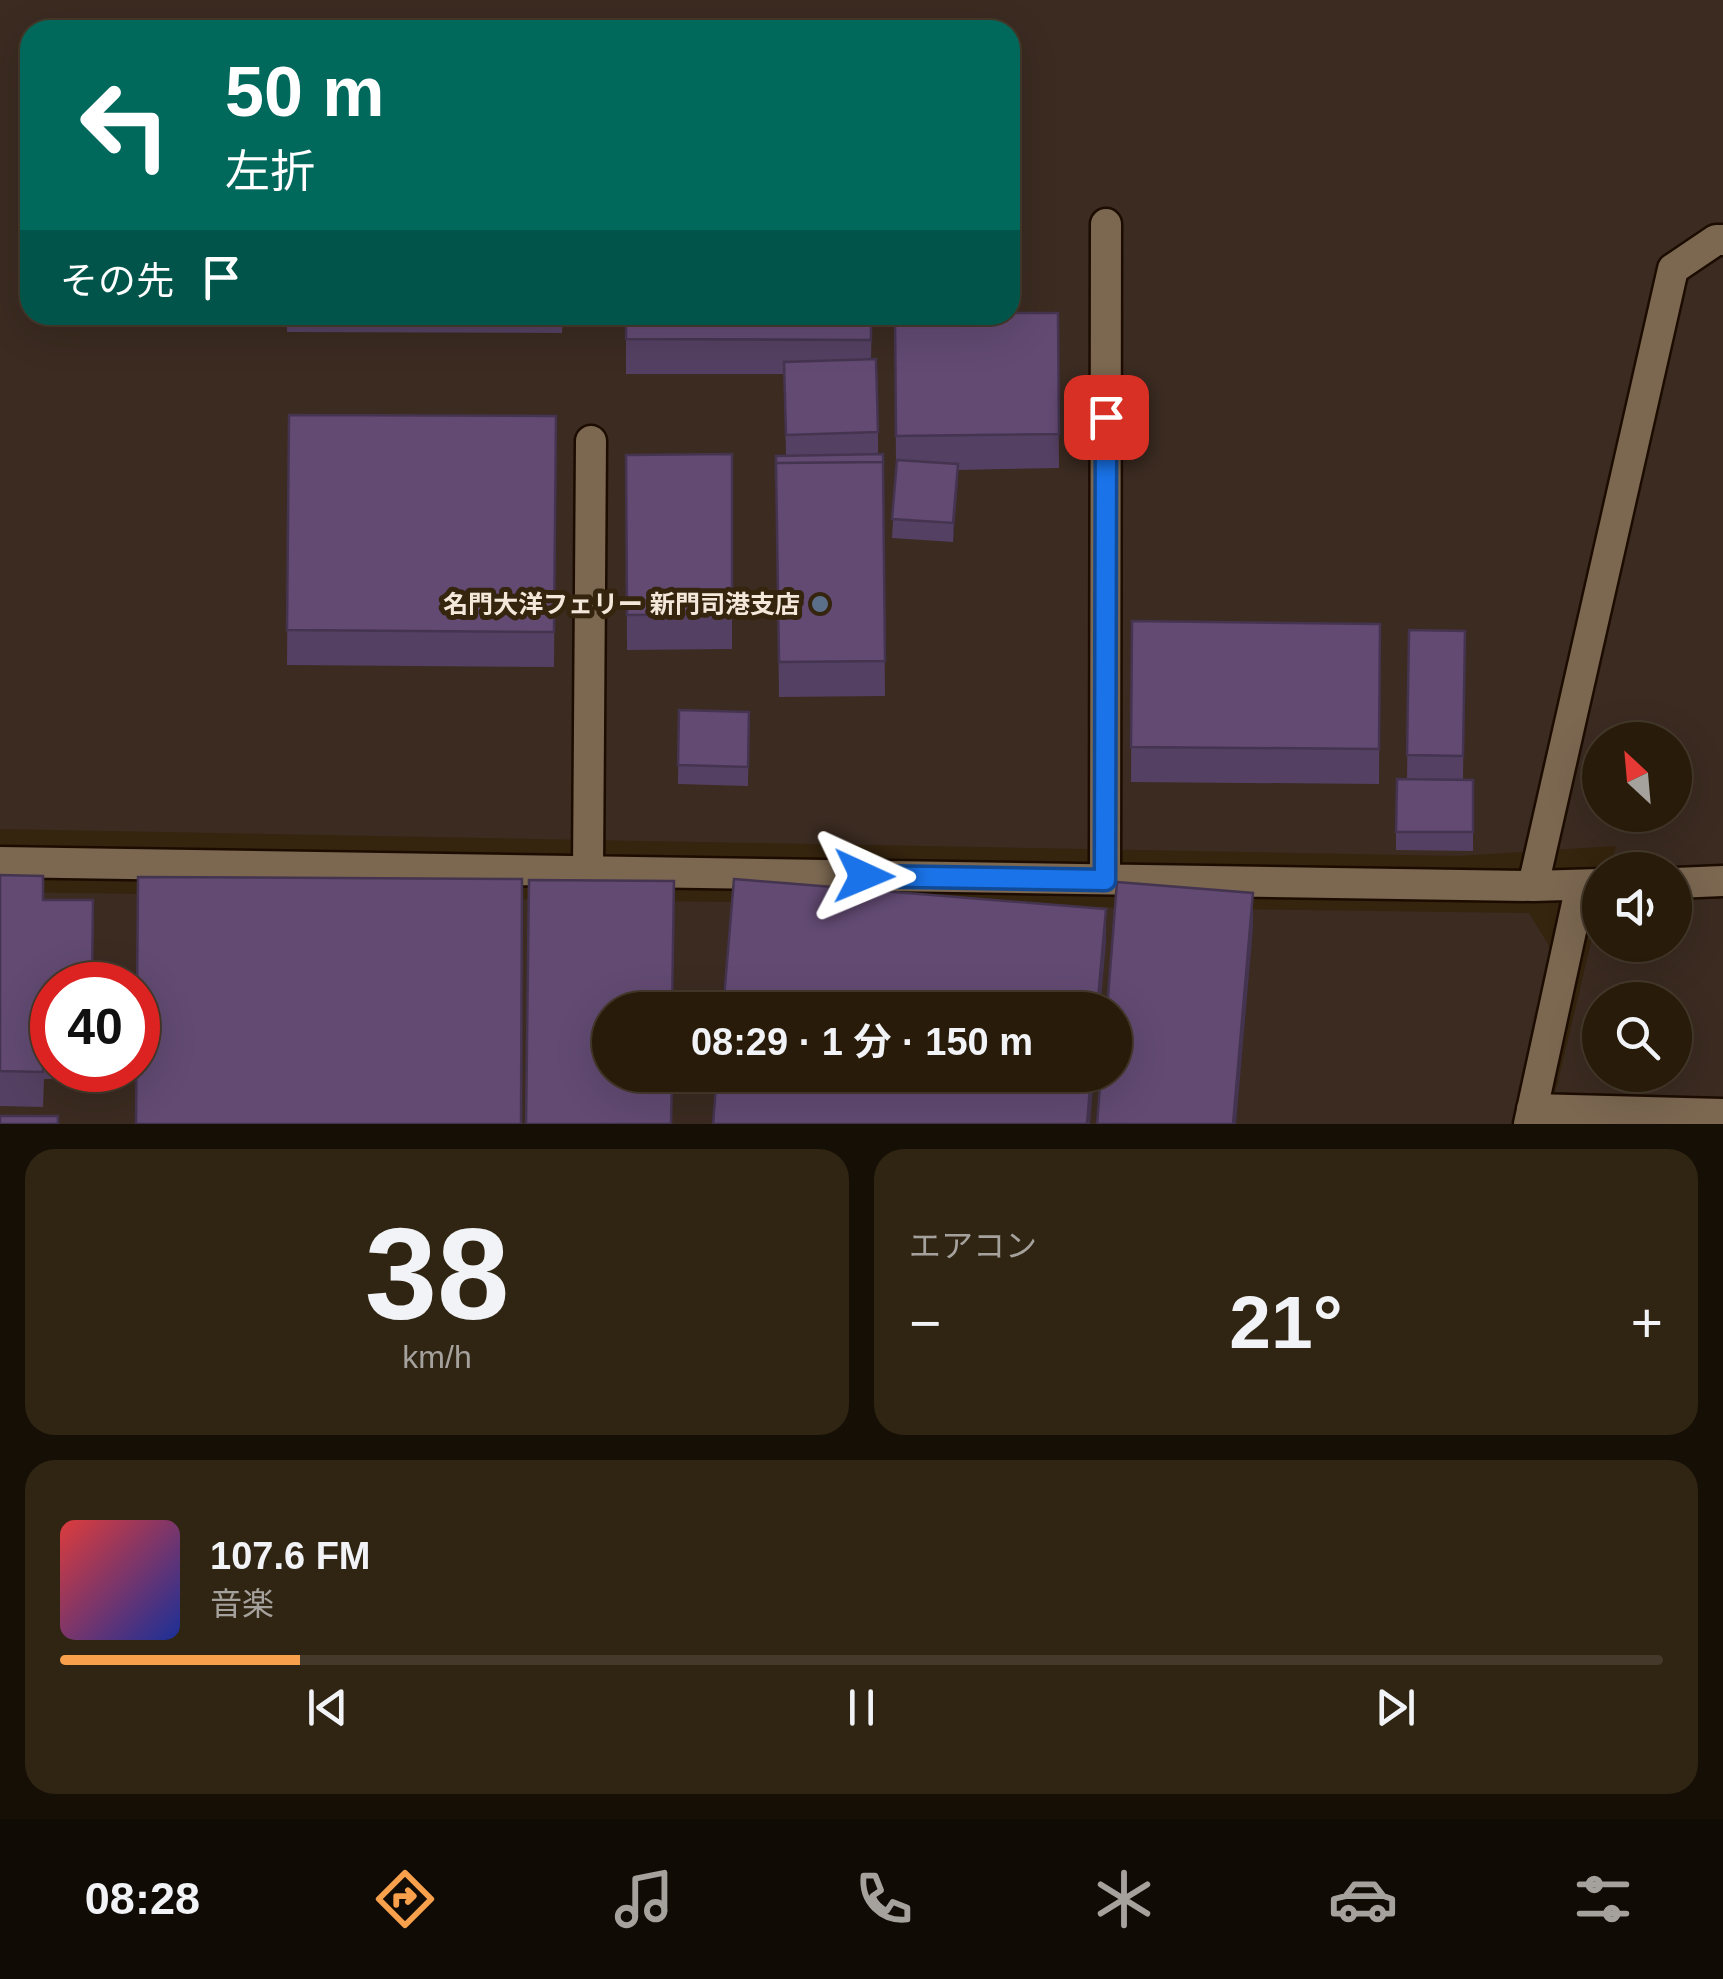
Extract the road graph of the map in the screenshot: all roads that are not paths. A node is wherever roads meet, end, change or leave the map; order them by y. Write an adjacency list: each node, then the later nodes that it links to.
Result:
1 (1106, 224): 6 (street)
2 (1723, 240): 10 (street)
3 (591, 441): 5 (street)
4 (0, 862): 5 (street)
5 (588, 872): 6 (street)
6 (1105, 880): 10 (street)
7 (1692, 882): 8 (street)
8 (1723, 882)
9 (1582, 884): 10 (street)
10 (1533, 886)
11 (1582, 918): 13 (street)
12 (1723, 1114): 13 (street)
13 (1530, 1116)

